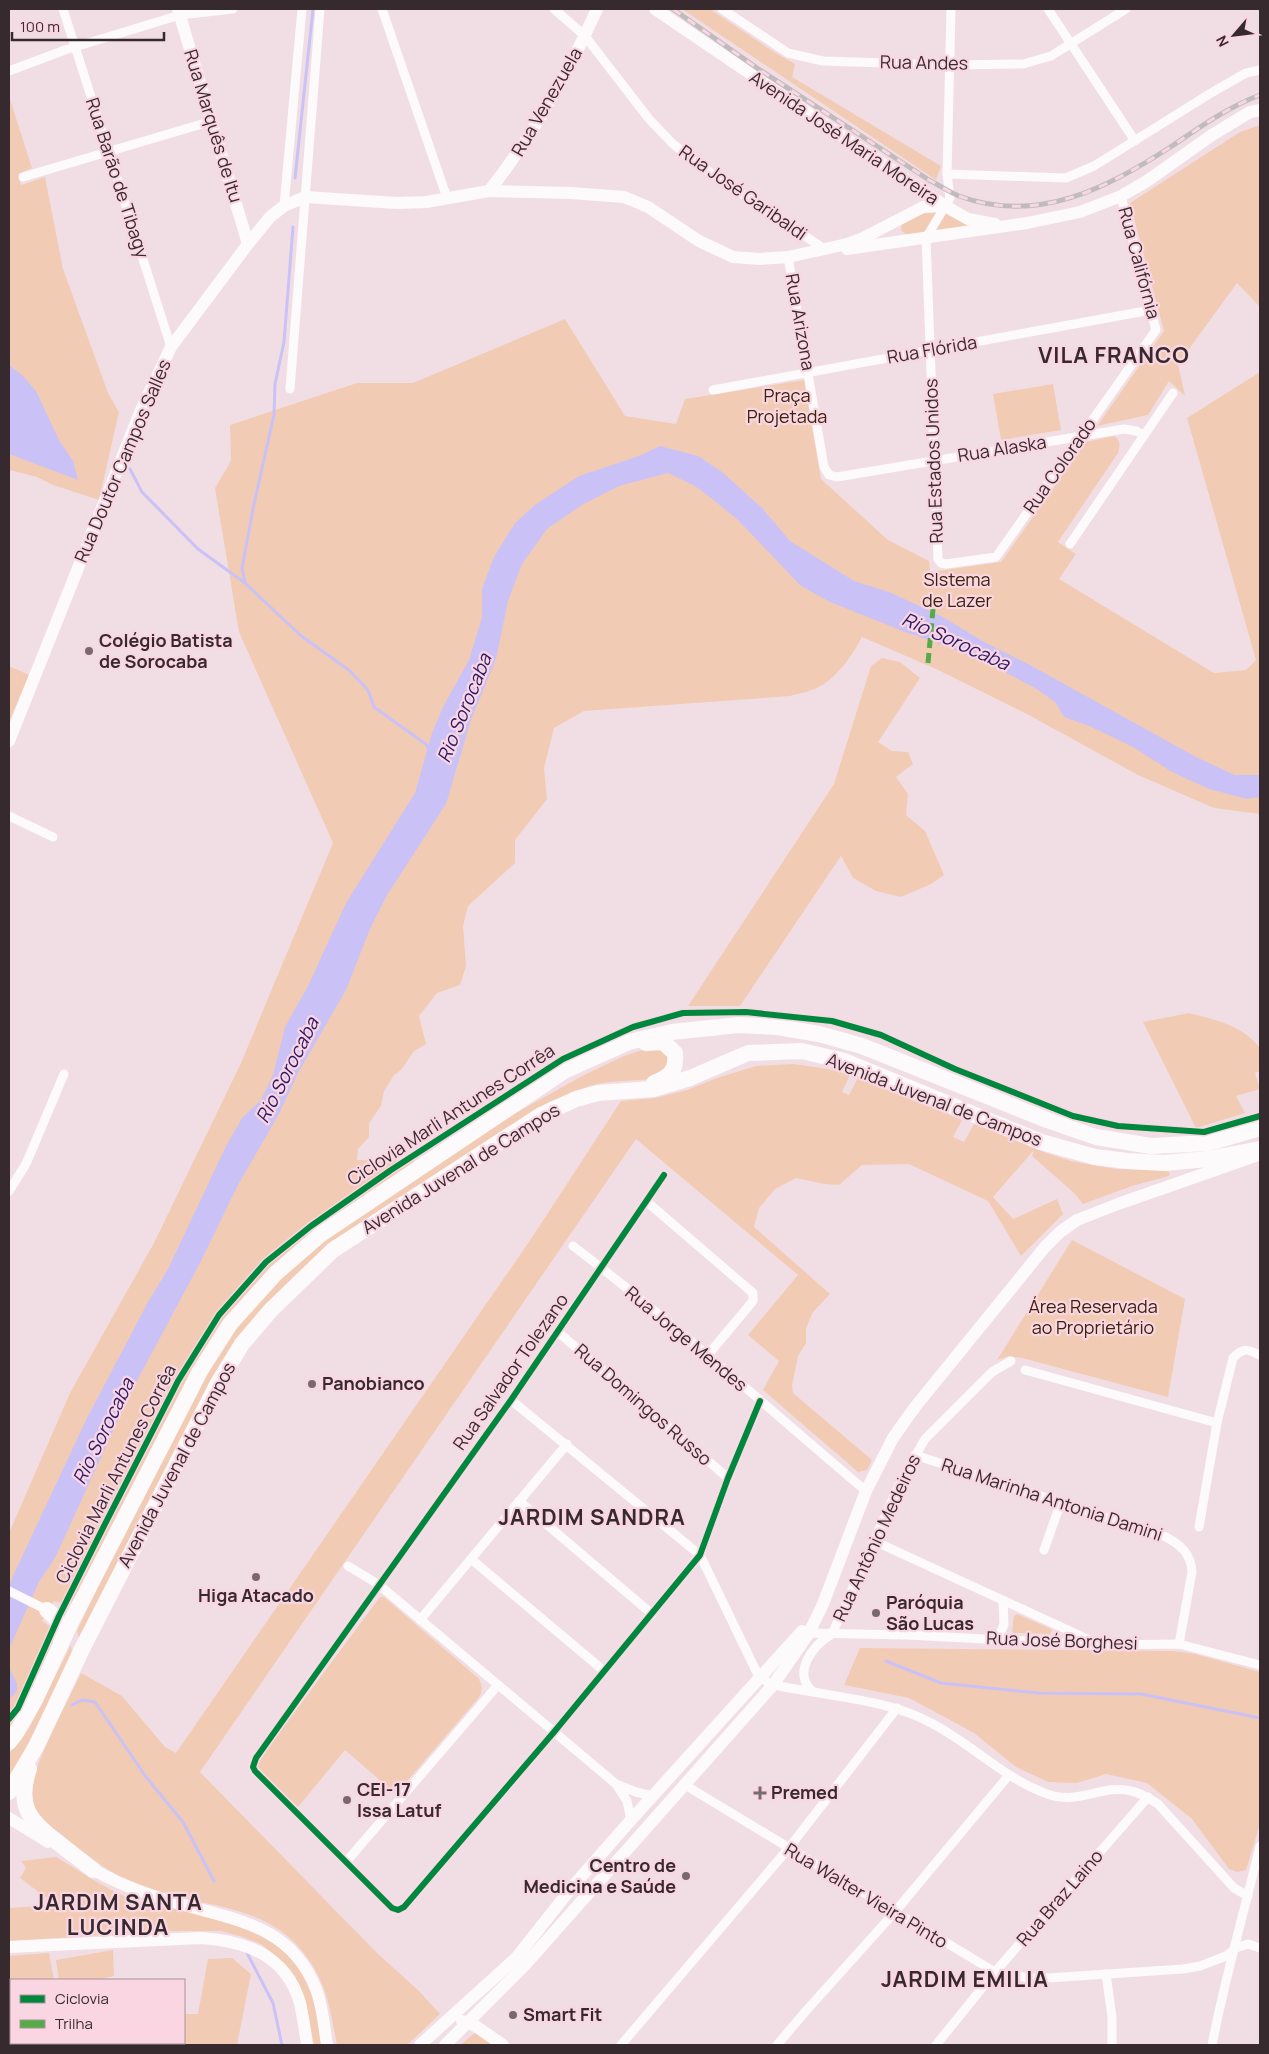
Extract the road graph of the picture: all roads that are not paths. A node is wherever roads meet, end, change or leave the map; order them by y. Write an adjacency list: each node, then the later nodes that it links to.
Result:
1 (63, 9): 18 (street, Rua Barão de Tibagy)
2 (233, 9): 14 (street)
3 (293, 9): 15 (street)
4 (302, 9): 15 (street)
5 (320, 9): 30 (street)
6 (382, 9): 31 (street)
7 (554, 9): 16 (street, Rua José Garibaldi)
8 (597, 9): 16 (main road, Rua Venezuela)
9 (655, 9): 33 (main road, Avenida José Maria Moreira)
10 (722, 9): 19 (street, Rua Andes)
11 (952, 9): 19 (street)
12 (1048, 9): 17 (street)
13 (1126, 9): 17 (street, Rua Andes)
14 (179, 12): 18 (street); 23 (main road, Rua Marquês de Itu)
15 (301, 23): 32 (street)
16 (585, 36): 28 (main road, Rua Venezuela); 39 (street, Rua José Garibaldi)
17 (1071, 45): 19 (street, Rua Andes); 24 (street)
18 (75, 47): 21 (street); 25 (street, Rua Barão de Tibagy)
19 (949, 65): 26 (street)
20 (1260, 70): 24 (street, Avenida José Maria Moreira)
21 (9, 71)
22 (1260, 110): 29 (main road)
23 (212, 121): 25 (street); 38 (main road, Rua Marquês de Itu)
24 (1135, 141): 26 (street, Avenida José Maria Moreira)
25 (109, 152): 27 (street); 43 (street, Rua Barão de Tibagy)
26 (947, 174): 33 (street, Avenida José Maria Moreira)
27 (23, 177)
28 (489, 191): 31 (main road, Rua Doutor Campos Salles); 40 (main road, Rua Doutor Campos Salles)
29 (1121, 196): 35 (main road); 41 (street, Rua Califórnia)
30 (305, 197): 31 (main road, Rua Doutor Campos Salles); 32 (main road, Rua Doutor Campos Salles); 46 (street)
31 (447, 198)
32 (284, 206): 38 (main road, Rua Doutor Campos Salles)
33 (945, 206): 34 (main road); 35 (main road); 36 (street)
34 (902, 217): 37 (main road); 39 (main road)
35 (1005, 226): 36 (main road)
36 (926, 238): 37 (main road); 44 (street, Rua Estados Unidos)
37 (907, 240): 39 (main road)
38 (248, 244): 43 (main road, Rua Doutor Campos Salles)
39 (826, 250): 40 (main road, Rua Doutor Campos Salles)
40 (788, 257): 45 (street, Rua Arizona)
41 (1151, 310): 42 (street, Rua Califórnia); 44 (street, Rua Flórida)
42 (1156, 330): 50 (street, Rua Colorado)
43 (171, 348): 55 (main road, Rua Doutor Campos Salles)
44 (929, 351): 45 (street, Rua Flórida); 51 (street, Rua Estados Unidos)
45 (810, 372): 47 (street, Rua Flórida); 52 (street, Rua Arizona)
46 (290, 389)
47 (713, 390)
48 (1173, 392): 49 (street)
49 (1144, 435): 50 (street, Rua Alaska); 53 (street)
50 (1080, 436): 51 (street, Rua Alaska); 54 (street, Rua Colorado)
51 (934, 460): 52 (street, Rua Alaska); 54 (street, Rua Estados Unidos)
52 (829, 475)
53 (1070, 544)
54 (941, 563)
55 (9, 741)
56 (9, 816): 57 (street)
57 (53, 837)
58 (584, 1062): 60 (highway); 61 (highway, Avenida Juvenal de Campos); 92 (highway, Avenida Juvenal de Campos)
59 (64, 1074): 65 (street)
60 (598, 1094): 62 (highway, Avenida Juvenal de Campos); 103 (highway, Avenida Juvenal de Campos)
61 (1260, 1128)
62 (1260, 1149)
63 (1260, 1155): 80 (main road)
64 (664, 1175): 66 (street, Rua Salvador Tolezano)
65 (9, 1191)
66 (646, 1201): 68 (street, Rua Salvador Tolezano); 70 (street)
67 (573, 1246): 68 (street, Rua Jorge Mendes)
68 (601, 1268): 69 (street, Rua Salvador Tolezano); 70 (street, Rua Jorge Mendes)
69 (558, 1332): 74 (street, Rua Salvador Tolezano); 79 (street, Rua Domingos Russo)
70 (707, 1356): 75 (street, Rua Jorge Mendes)
71 (1260, 1356): 76 (street)
72 (1011, 1361): 78 (street, Rua Antônio Medeiros)
73 (1025, 1370): 76 (street)
74 (511, 1400): 77 (street); 89 (street, Rua Salvador Tolezano)
75 (760, 1401): 79 (street); 80 (street, Rua Jorge Mendes)
76 (1217, 1423): 83 (street)
77 (566, 1444): 81 (street); 86 (street)
78 (916, 1455): 82 (street, Rua Marinha Antonia Damini); 84 (street, Rua Antônio Medeiros)
79 (728, 1478): 86 (street)
80 (866, 1491): 97 (main road)
81 (519, 1501): 87 (street); 94 (street)
82 (1061, 1502): 85 (street); 100 (street, Rua Marinha Antonia Damini)
83 (1200, 1527)
84 (874, 1541): 91 (street); 98 (street, Rua Antônio Medeiros)
85 (1044, 1550)
86 (700, 1555): 94 (street); 106 (street)
87 (471, 1559): 95 (street); 105 (street)
88 (348, 1566): 89 (street)
89 (378, 1584): 95 (street); 125 (street, Rua Salvador Tolezano)
90 (9, 1592): 93 (street)
91 (1003, 1601): 99 (street); 101 (street)
92 (81, 1604): 93 (highway); 96 (highway, Avenida Juvenal de Campos)
93 (47, 1610): 96 (street); 102 (highway)
94 (652, 1614): 105 (street)
95 (420, 1620): 108 (street)
96 (71, 1622): 102 (highway, Avenida Juvenal de Campos); 103 (highway)
97 (805, 1633): 98 (street, Rua José Borghesi); 106 (main road); 107 (main road)
98 (832, 1634): 99 (street, Rua José Borghesi); 109 (street)
99 (998, 1639): 101 (street, Rua José Borghesi)
100 (1179, 1644): 101 (street, Rua José Borghesi); 104 (street, Rua José Borghesi)
101 (1101, 1645)
102 (60, 1646): 112 (highway, Avenida Juvenal de Campos)
103 (76, 1665): 113 (highway, Avenida Juvenal de Campos)
104 (1260, 1666)
105 (604, 1671): 111 (street)
106 (759, 1677): 107 (street); 119 (main road)
107 (773, 1684): 109 (street); 116 (main road)
108 (498, 1685): 111 (street); 125 (street)
109 (813, 1692): 110 (street)
110 (898, 1708): 114 (street); 124 (street)
111 (554, 1732): 115 (street); 125 (street)
112 (9, 1742)
113 (37, 1745): 117 (highway, Avenida Juvenal de Campos); 126 (highway)
114 (1009, 1775): 118 (street); 128 (street)
115 (616, 1784): 119 (street); 121 (street)
116 (685, 1785): 122 (main road); 124 (street, Rua Walter Vieira Pinto)
117 (9, 1792)
118 (1148, 1797): 127 (street); 132 (street, Rua Braz Laino)
119 (650, 1800): 121 (main road); 122 (main road)
120 (9, 1818): 126 (main road)
121 (631, 1820): 134 (main road)
122 (646, 1827): 135 (main road)
123 (1260, 1846): 127 (street)
124 (788, 1849): 128 (street, Rua Walter Vieira Pinto); 142 (street)
125 (346, 1862)
126 (93, 1870): 137 (main road)
127 (1248, 1896): 130 (street)
128 (894, 1913): 132 (street, Rua Walter Vieira Pinto); 143 (street)
129 (9, 1947): 138 (main road)
130 (1236, 1948): 131 (street, Rua Walter Vieira Pinto); 133 (street, Rua Walter Vieira Pinto); 146 (street)
131 (1260, 1948)
132 (995, 1972): 133 (street, Rua Walter Vieira Pinto); 144 (street, Rua Braz Laino)
133 (1106, 1974): 145 (street)
134 (449, 2020): 135 (main road); 136 (main road)
135 (469, 2022): 140 (main road); 141 (main road)
136 (433, 2039): 139 (main road)
137 (327, 2042)
138 (308, 2045)
139 (420, 2045)
140 (445, 2045)
141 (503, 2045)
142 (621, 2045)
143 (777, 2045)
144 (936, 2045)
145 (1112, 2045)
146 (1212, 2045)

